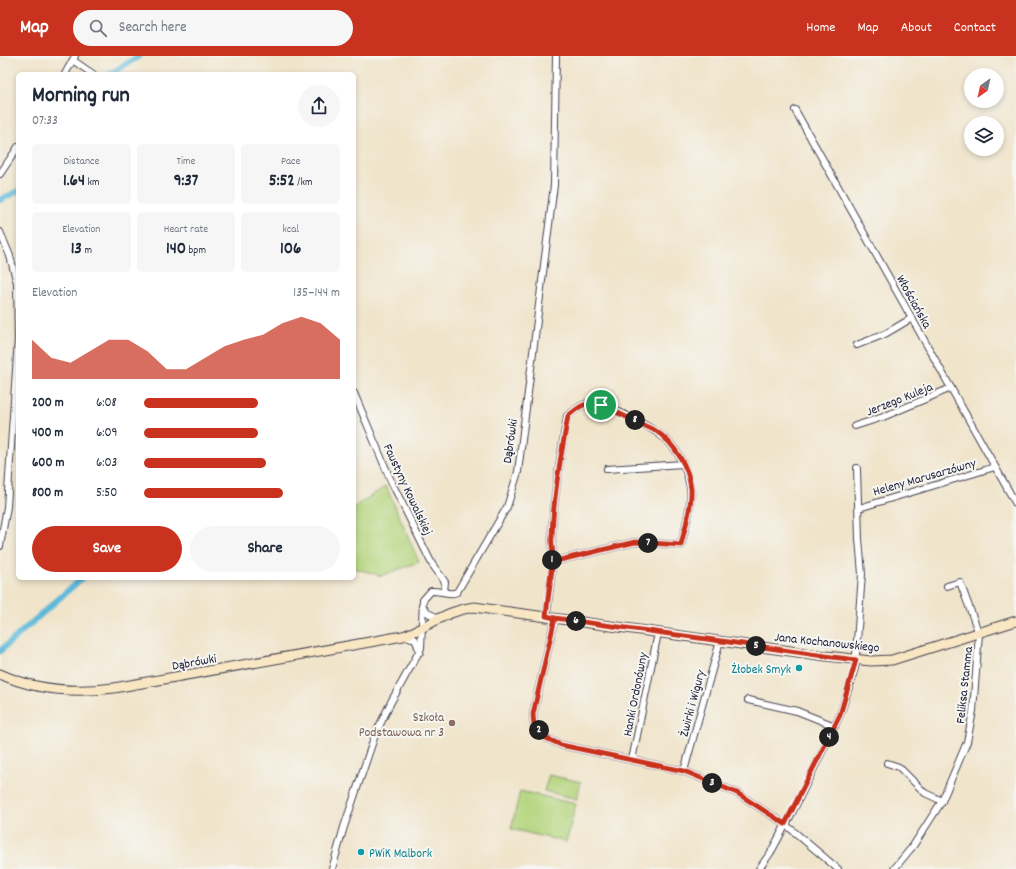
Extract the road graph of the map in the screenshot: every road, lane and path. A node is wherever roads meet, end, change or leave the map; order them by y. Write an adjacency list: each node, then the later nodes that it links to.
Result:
1 (556, 56): 25 (street, Dąbrówki)
2 (74, 58): 3 (street); 4 (street)
3 (66, 72)
4 (91, 72)
5 (795, 110): 10 (street, Włościańska)
6 (16, 150): 7 (street)
7 (0, 174)
8 (0, 232): 9 (street)
9 (16, 279)
10 (912, 318): 11 (street); 13 (street, Włościańska)
11 (857, 346)
12 (16, 370): 22 (street)
13 (951, 388): 15 (street, Jerzego Kuleja); 17 (street, Włościańska)
14 (356, 398): 25 (street, Faustyny Kowalskiej)
15 (855, 426)
16 (683, 464): 19 (street); 23 (street); 23 (street)
17 (995, 467): 20 (street, Włościańska); 21 (street, Heleny Marusarzówny)
18 (857, 468): 21 (street, Heleny Marusarzówny)
19 (607, 470)
20 (1016, 504)
21 (859, 508): 36 (street, Heleny Marusarzówny)
22 (0, 546)
23 (552, 562): 27 (street)
24 (947, 586): 32 (street, Feliksa Stamma)
25 (444, 591): 26 (street)
26 (422, 606): 28 (street); 30 (street)
27 (551, 617): 28 (street, Jana Kochanowskiego); 31 (street, Jana Kochanowskiego); 40 (street)
28 (438, 618): 30 (street, Dąbrówki)
29 (1016, 621): 32 (street, Jana Kochanowskiego)
30 (422, 628): 33 (street, Dąbrówki); 35 (street)
31 (658, 633): 34 (street, Jana Kochanowskiego); 40 (street, Hanki Ordonówny)
32 (979, 634): 36 (street, Jana Kochanowskiego); 43 (street, Feliksa Stamma)
33 (399, 637): 35 (street); 37 (street, Dąbrówki)
34 (720, 641): 36 (street, Jana Kochanowskiego); 42 (street, Żwirki i Wigury)
35 (420, 652): 45 (street)
36 (856, 660): 39 (street, Heleny Marusarzówny)
37 (0, 674)
38 (748, 700): 39 (street)
39 (835, 726): 44 (street, Heleny Marusarzówny)
40 (632, 760): 42 (street)
41 (887, 763): 43 (street)
42 (684, 771): 44 (street)
43 (942, 801): 48 (street, Feliksa Stamma)
44 (785, 824): 46 (street, Heleny Marusarzówny); 47 (street)
45 (332, 869)
46 (759, 869)
47 (838, 869)
48 (894, 869)

